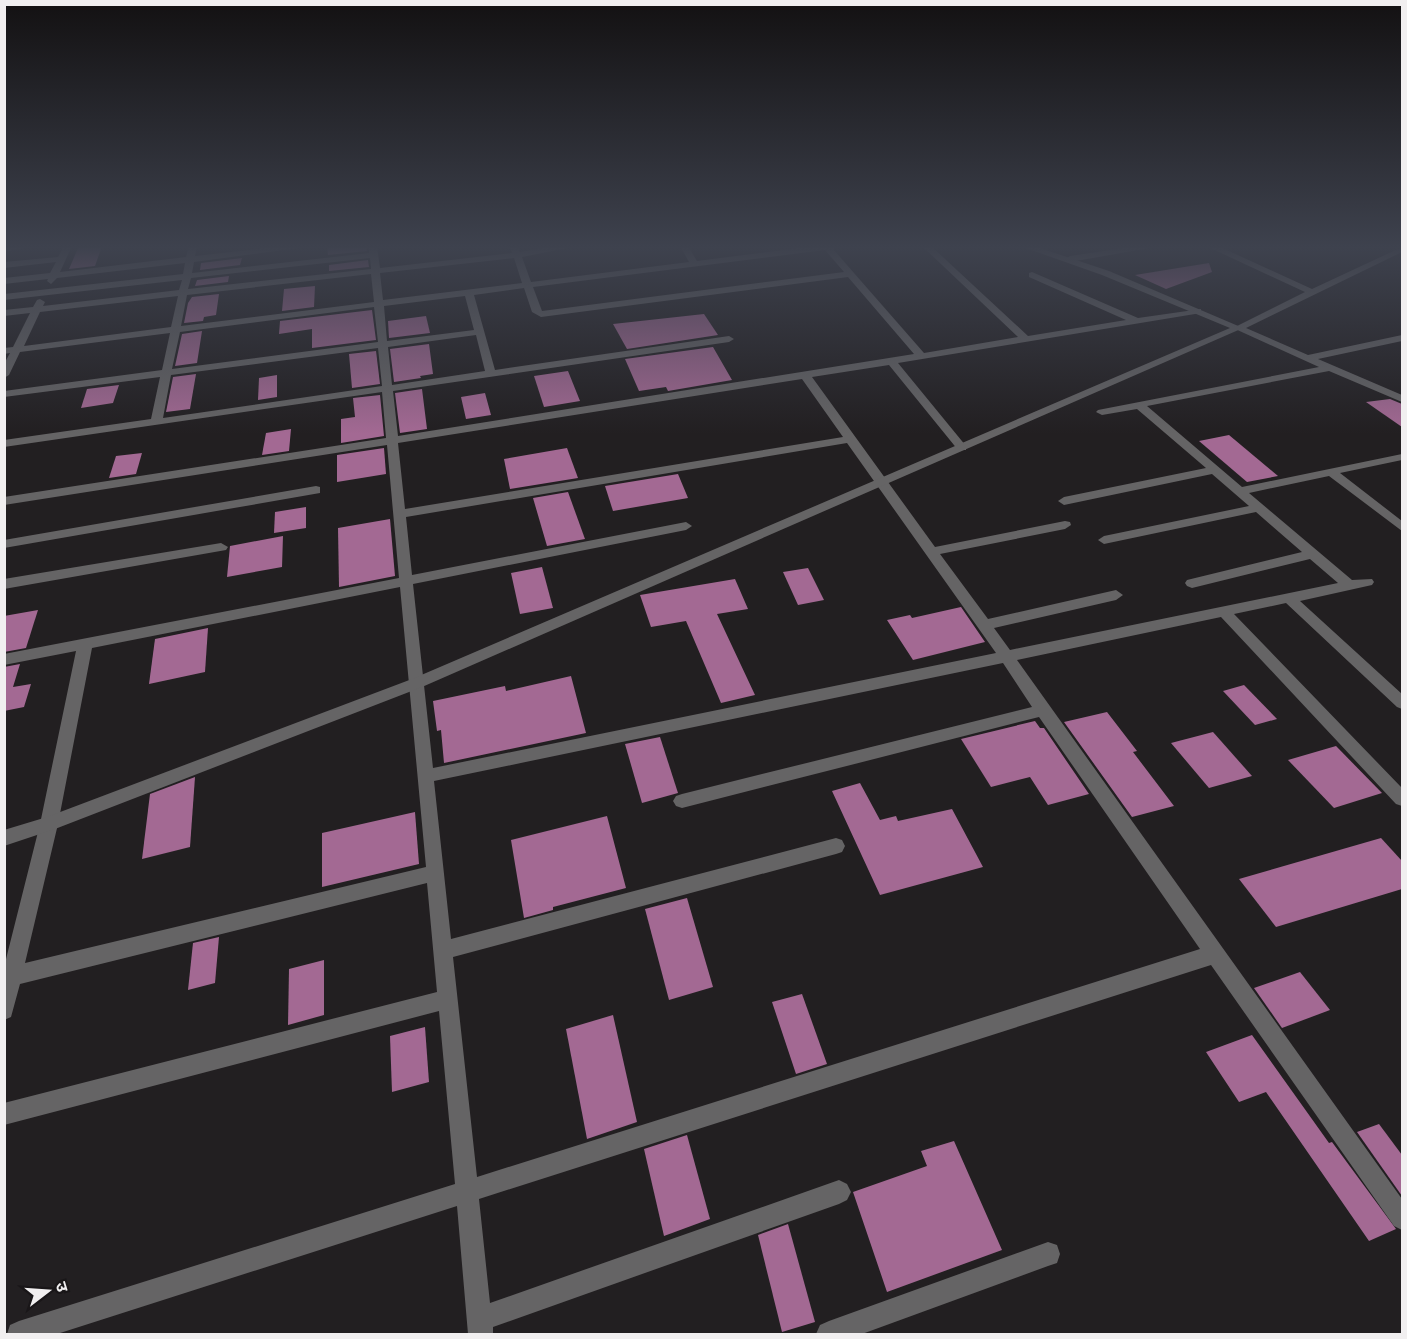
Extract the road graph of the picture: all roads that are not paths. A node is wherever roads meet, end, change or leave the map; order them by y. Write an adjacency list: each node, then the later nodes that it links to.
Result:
1 (41, 308): 13 (street)
2 (181, 308): 18 (street)
3 (343, 308): 18 (street)
4 (380, 308): 23 (street)
5 (473, 308): 19 (street)
6 (536, 308): 7 (street)
7 (590, 308)
8 (880, 308): 26 (street)
9 (993, 308): 22 (street)
10 (1108, 308): 16 (street)
11 (1192, 308): 14 (street)
12 (1278, 308): 17 (street)
13 (36, 309): 15 (street); 24 (street)
14 (1198, 311): 16 (street); 17 (street)
15 (4, 313)
16 (1138, 322): 22 (street)
17 (1238, 328): 27 (street); 43 (street)
18 (176, 329): 24 (street); 30 (street)
19 (479, 332): 23 (street); 31 (street)
20 (1402, 338): 27 (street)
21 (729, 339): 31 (street)
22 (1027, 340): 26 (street)
23 (383, 345): 30 (street); 34 (street)
24 (17, 350): 25 (street); 33 (street)
25 (4, 351)
26 (921, 356): 28 (street)
27 (1306, 358): 29 (street)
28 (891, 361): 32 (street); 43 (street)
29 (1329, 368): 36 (street); 37 (street)
30 (168, 373): 35 (street); 39 (street)
31 (491, 374): 34 (street)
32 (804, 374): 40 (street); 41 (street)
33 (4, 375)
34 (387, 388): 39 (street); 41 (street)
35 (4, 394)
36 (1402, 399)
37 (1138, 404): 38 (street); 45 (street)
38 (1102, 412)
39 (156, 423): 42 (street)
40 (850, 439): 47 (street); 53 (street)
41 (393, 440): 50 (street); 53 (street)
42 (4, 444)
43 (962, 448): 47 (street)
44 (1402, 457): 46 (street)
45 (1215, 470): 49 (street); 51 (street)
46 (1331, 472): 49 (street); 56 (street)
47 (881, 483): 60 (street); 74 (street)
48 (316, 490): 58 (street)
49 (1239, 491): 52 (street)
50 (4, 501)
51 (1064, 501)
52 (1259, 508): 57 (street); 61 (street)
53 (400, 514): 63 (street)
54 (1065, 525): 60 (street)
55 (686, 526): 63 (street)
56 (1402, 527)
57 (1104, 540)
58 (4, 544)
59 (221, 547): 65 (street)
60 (931, 552): 70 (street)
61 (1313, 554): 64 (street); 66 (street)
62 (1367, 582): 66 (street)
63 (407, 583): 71 (street); 74 (street)
64 (1192, 583)
65 (4, 584)
66 (1350, 586): 68 (street)
67 (1116, 595): 70 (street)
68 (1288, 597): 69 (street); 75 (street)
69 (1223, 611): 72 (street); 78 (street)
70 (984, 625): 72 (street)
71 (85, 645): 73 (street); 80 (street)
72 (1007, 657): 76 (street); 77 (street)
73 (4, 660)
74 (417, 683): 77 (street); 80 (street)
75 (1402, 703)
76 (1043, 710): 79 (street); 85 (street)
77 (426, 776): 83 (street)
78 (1402, 799)
79 (682, 801)
80 (49, 824): 81 (street); 86 (street)
81 (4, 838)
82 (836, 846): 84 (street)
83 (435, 873): 84 (street); 86 (street)
84 (443, 950): 87 (street)
85 (1215, 954): 90 (street); 92 (street)
86 (9, 977): 88 (street)
87 (448, 999): 89 (street); 90 (street)
88 (4, 1010)
89 (4, 1114)
90 (467, 1191): 94 (street); 95 (street)
91 (839, 1192): 94 (street)
92 (1402, 1218)
93 (1048, 1254): 96 (street)
94 (480, 1327)
95 (19, 1335)
96 (829, 1335)

